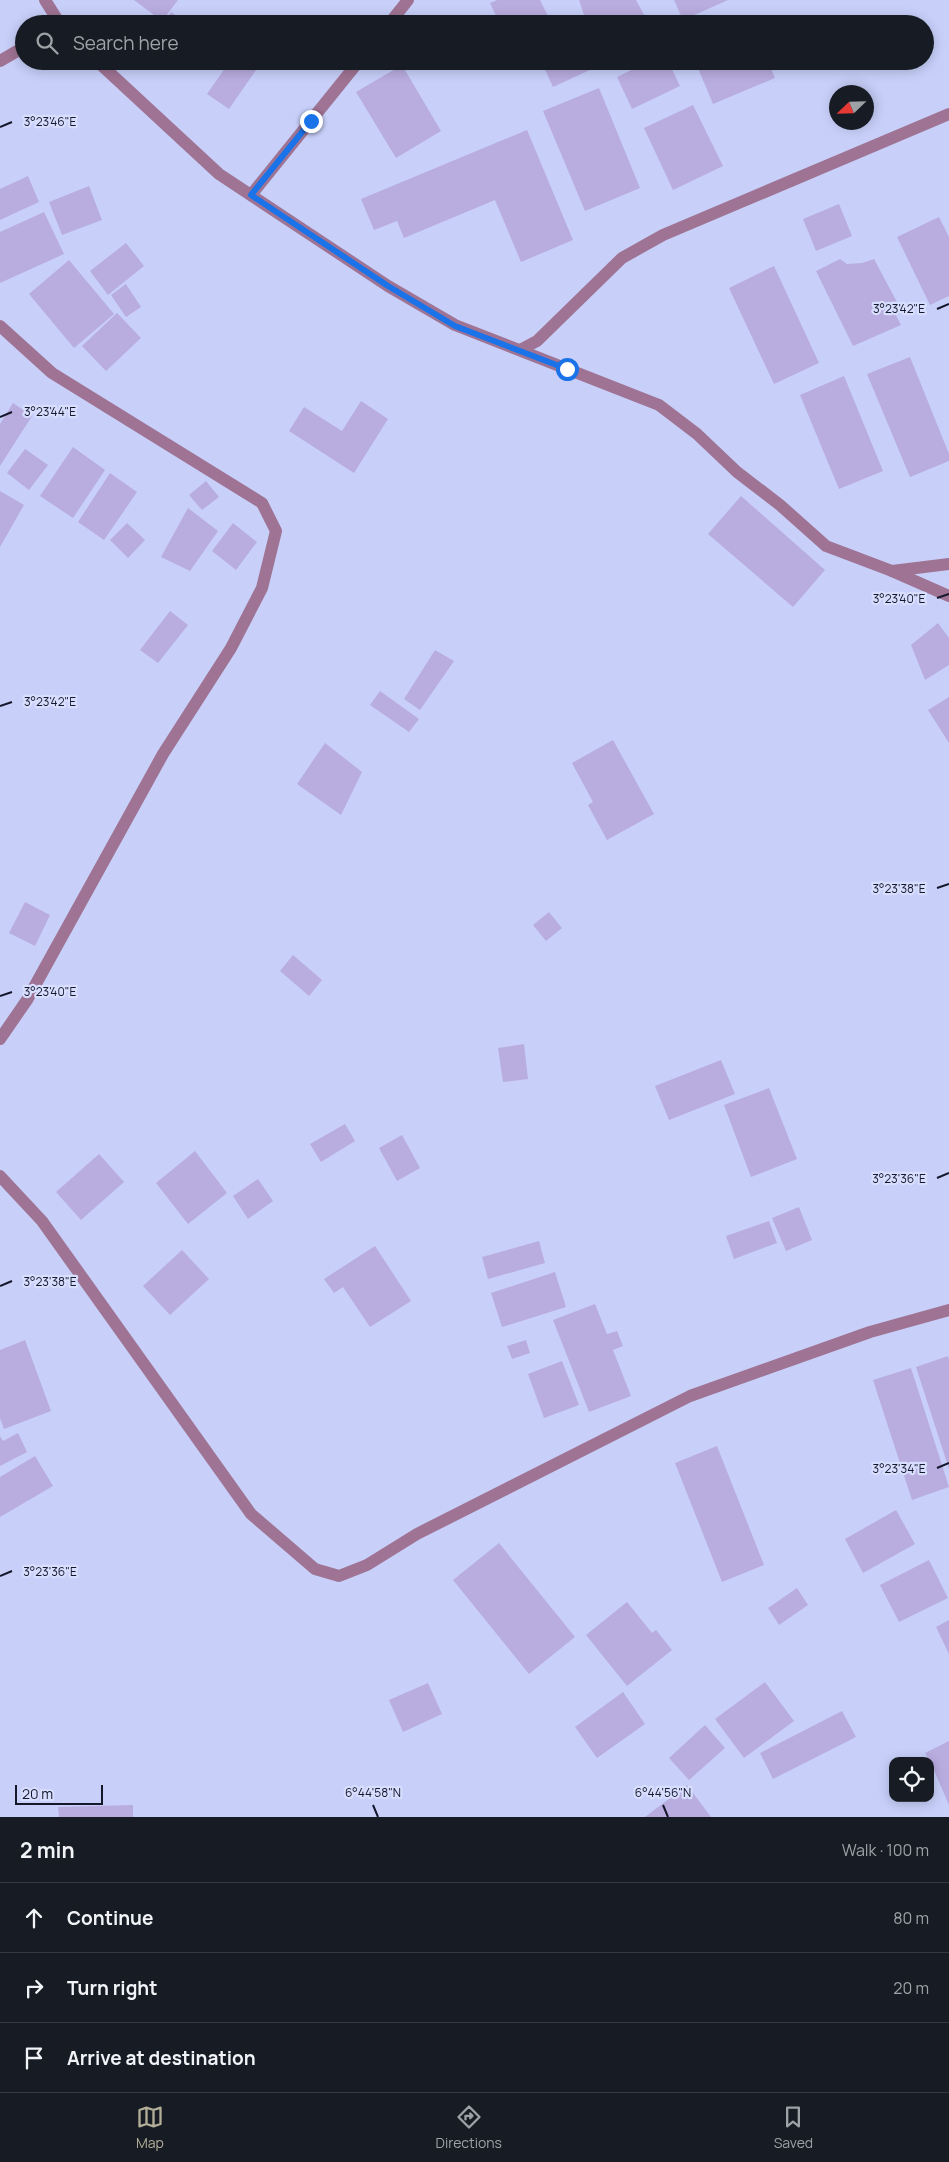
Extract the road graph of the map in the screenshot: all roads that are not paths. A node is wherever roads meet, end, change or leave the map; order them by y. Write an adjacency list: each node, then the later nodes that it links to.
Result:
1 (45, 0): 3 (street)
2 (408, 0): 4 (street)
3 (54, 15)
4 (396, 15)
5 (15, 52): 6 (street)
6 (0, 60)
7 (106, 70): 10 (street)
8 (352, 70): 10 (street)
9 (949, 114): 12 (street)
10 (251, 195): 12 (street)
11 (0, 326): 16 (street)
12 (520, 350): 14 (street)
13 (949, 564): 14 (street)
14 (892, 570): 15 (street)
15 (949, 596)
16 (0, 1039)
17 (0, 1176): 18 (street)
18 (949, 1310)

